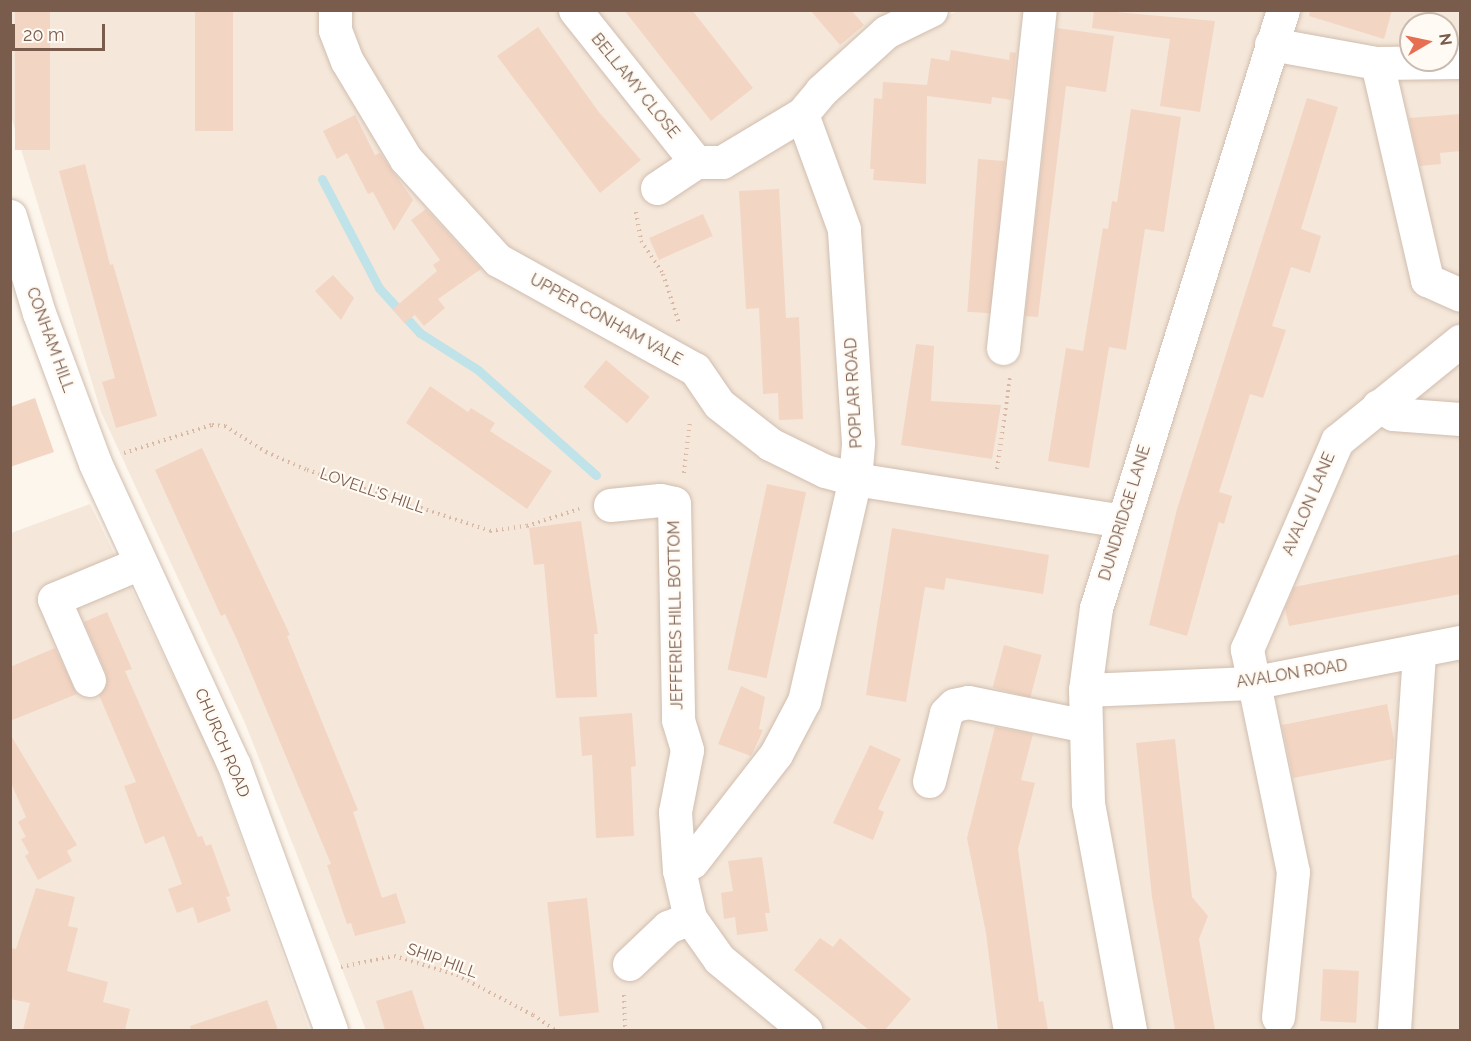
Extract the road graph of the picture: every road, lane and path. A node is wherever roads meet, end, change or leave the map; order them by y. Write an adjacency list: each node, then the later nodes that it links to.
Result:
1 (335, 10): 16 (street, UPPER CONHAM VALE)
2 (575, 10): 10 (street, BELLAMY CLOSE)
3 (931, 10): 9 (street)
4 (1040, 10): 15 (street)
5 (1283, 10): 6 (street, DUNDRIDGE LANE)
6 (1271, 45): 8 (street); 24 (street, DUNDRIDGE LANE)
7 (1461, 62): 8 (street)
8 (1377, 63): 13 (street)
9 (802, 114): 10 (street); 20 (street, POPLAR ROAD)
10 (696, 162): 11 (street)
11 (657, 188): 16 (path)
12 (10, 216): 19 (street, CONHAM HILL)
13 (1461, 296)
14 (1461, 341): 17 (street, AVALON LANE)
15 (1003, 348): 21 (path)
16 (695, 369): 20 (street, UPPER CONHAM VALE); 22 (path)
17 (1378, 406): 18 (street); 29 (street, AVALON LANE)
18 (1461, 419)
19 (95, 463): 23 (path, LOVELL'S HILL); 25 (street, CHURCH ROAD)
20 (855, 479): 21 (street, UPPER CONHAM VALE); 33 (street, POPLAR ROAD)
21 (992, 500): 24 (street, UPPER CONHAM VALE)
22 (667, 502): 23 (street); 33 (street, JEFFERIES HILL BOTTOM)
23 (610, 505)
24 (1122, 521): 30 (street, DUNDRIDGE LANE)
25 (140, 563): 28 (street); 36 (street, CHURCH ROAD)
26 (1461, 642): 27 (street, AVALON ROAD)
27 (1419, 652): 29 (street, AVALON ROAD); 42 (street)
28 (89, 680)
29 (1251, 682): 30 (street, AVALON ROAD); 37 (street, AVALON LANE)
30 (1084, 690): 31 (street, DUNDRIDGE LANE)
31 (1086, 726): 32 (street); 41 (street, DUNDRIDGE LANE)
32 (929, 781)
33 (679, 870): 34 (street, JEFFERIES HILL BOTTOM)
34 (690, 918): 35 (street); 40 (street, JEFFERIES HILL BOTTOM)
35 (629, 964)
36 (311, 973): 38 (street, CHURCH ROAD); 39 (path, SHIP HILL)
37 (1278, 1017)
38 (331, 1030)
39 (555, 1030)
40 (805, 1030)
41 (1130, 1030)
42 (1394, 1030)

